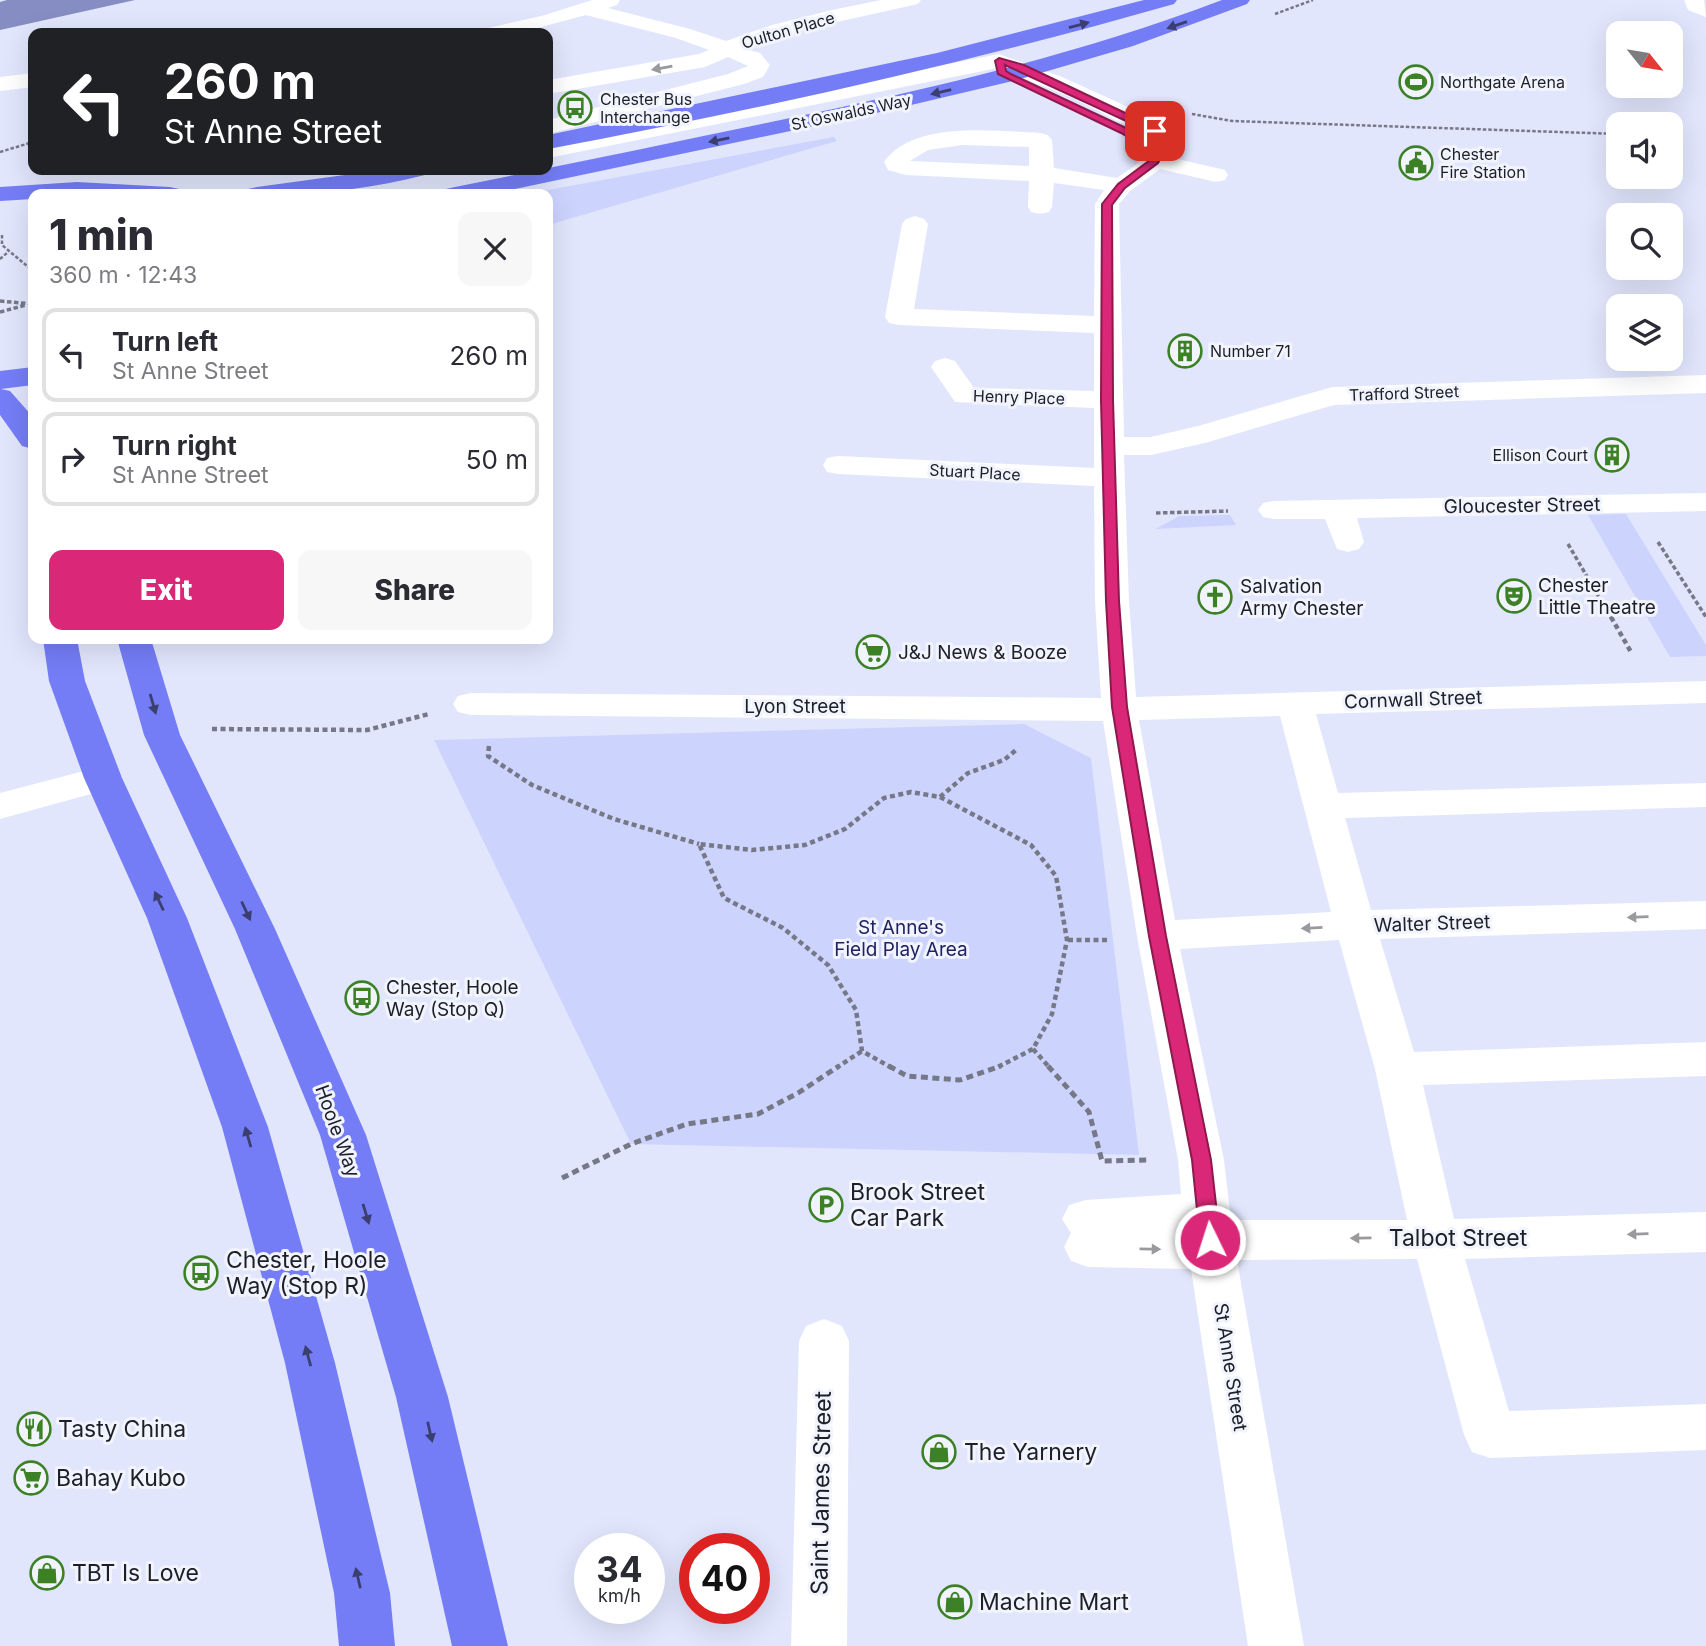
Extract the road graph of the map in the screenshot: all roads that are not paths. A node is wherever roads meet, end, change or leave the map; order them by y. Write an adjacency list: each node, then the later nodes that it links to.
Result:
1 (613, 0): 6 (street)
2 (911, 0): 11 (street, Oulton Place)
3 (1167, 0): 10 (highway, St Oswalds Way, one-way to 3)
4 (1240, 0): 13 (highway, St Oswalds Way, one-way to 13)
5 (1694, 0): 7 (street)
6 (585, 9): 8 (street); 9 (street, Oulton Place)
7 (1706, 11)
8 (514, 28)
9 (682, 33): 11 (street, Oulton Place); 12 (street)
10 (1013, 42): 13 (street); 18 (highway, St Oswalds Way)
11 (727, 48): 16 (street, one-way to 16); 17 (street)
12 (571, 62)
13 (1011, 69): 19 (street); 20 (street); 21 (highway, St Oswalds Way, one-way to 21)
14 (28, 81): 15 (street)
15 (0, 85)
16 (553, 86)
17 (553, 126)
18 (553, 141)
19 (553, 150)
20 (1157, 156): 26 (street); 28 (street, St Anne Street)
21 (553, 174)
22 (1042, 174): 22 (street); 28 (street); 33 (street)
23 (378, 175): 27 (street)
24 (391, 175): 27 (highway)
25 (547, 175): 30 (highway, St Oswalds Way, one-way to 30)
26 (1216, 175)
27 (361, 181): 29 (highway)
28 (1122, 186): 35 (street, St Anne Street)
29 (297, 189)
30 (479, 189)
31 (28, 192): 32 (highway)
32 (0, 194)
33 (1040, 207)
34 (915, 224): 35 (street)
35 (1107, 325): 41 (street, St Anne Street)
36 (945, 367): 41 (street, Henry Place)
37 (28, 377): 38 (highway)
38 (0, 380)
39 (1706, 384): 44 (street, Trafford Street)
40 (0, 397): 42 (highway)
41 (1107, 400): 44 (street, St Anne Street)
42 (28, 431)
43 (838, 465): 44 (street, Stuart Place)
44 (1110, 480): 54 (street, St Anne Street)
45 (1706, 502): 46 (street, Gloucester Street)
46 (1338, 508): 47 (street, Gloucester Street); 48 (street)
47 (1275, 510)
48 (1348, 542)
49 (61, 644): 55 (highway)
50 (136, 644): 71 (highway, Hoole Way, one-way to 71)
51 (1706, 692): 52 (street, Cornwall Street)
52 (1296, 703): 54 (street, Cornwall Street); 58 (street)
53 (471, 704): 54 (street, Lyon Street)
54 (1119, 707): 61 (street, St Anne Street)
55 (103, 778): 57 (street); 70 (highway, one-way to 55)
56 (1706, 795): 58 (street)
57 (0, 806)
58 (1323, 806): 60 (street)
59 (1706, 915): 60 (street, Walter Street, one-way to 60)
60 (1355, 925): 61 (street, Walter Street, one-way to 61); 63 (street)
61 (1157, 936): 66 (street, St Anne Street)
62 (1706, 1059): 63 (street)
63 (1397, 1069): 67 (street)
64 (1706, 1232): 67 (street, Talbot Street, one-way to 67)
65 (1087, 1233): 66 (street, Talbot Street)
66 (1210, 1234): 67 (street, Talbot Street, one-way to 66); 73 (street, St Anne Street)
67 (1435, 1238): 69 (street)
68 (824, 1341): 72 (street, Saint James Street)
69 (1706, 1427)
70 (367, 1646)
71 (480, 1646)
72 (819, 1646)
73 (1276, 1646)

